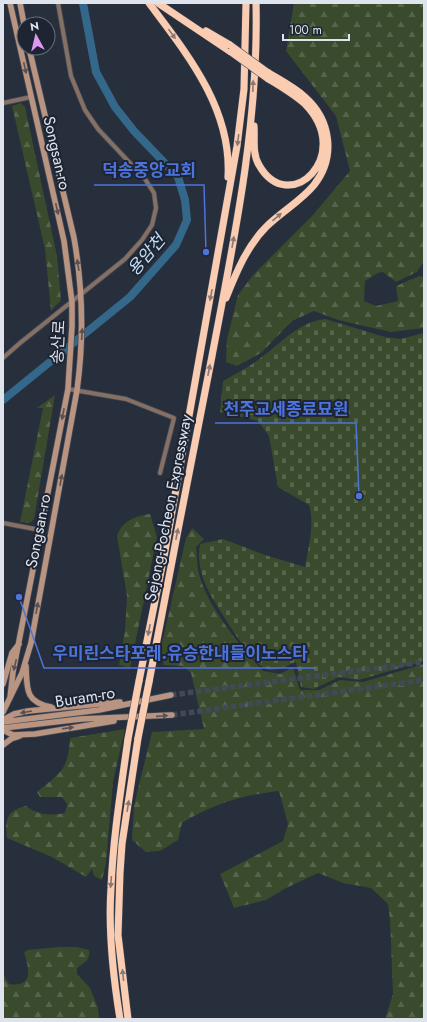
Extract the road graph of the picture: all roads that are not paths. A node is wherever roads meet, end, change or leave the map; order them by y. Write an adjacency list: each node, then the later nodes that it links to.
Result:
1 (10, 3): 13 (street, Songsan-ro, one-way to 13)
2 (20, 3): 9 (street)
3 (58, 3): 17 (street)
4 (149, 3): 16 (highway, one-way to 16)
5 (158, 3): 10 (highway)
6 (166, 3): 10 (highway)
7 (246, 3): 16 (highway, Sejong-Pocheon Expressway, one-way to 16)
8 (256, 3): 15 (highway, Sejong-Pocheon Expressway, one-way to 8)
9 (22, 16)
10 (231, 49): 12 (highway, bridge)
11 (31, 56): 17 (street, Songsan-ro, one-way to 11)
12 (267, 75): 15 (highway); 20 (highway, one-way to 12)
13 (31, 97): 14 (street); 18 (street, Songsan-ro, one-way to 18)
14 (3, 103)
15 (253, 107): 20 (highway, Sejong-Pocheon Expressway, one-way to 15)
16 (226, 209): 45 (highway, Sejong-Pocheon Expressway, one-way to 45, bridge)
17 (81, 294): 18 (street); 19 (street, Songsan-ro)
18 (72, 302): 21 (street, Songsan-ro); 22 (street)
19 (82, 304): 23 (street, 송산로, one-way to 19)
20 (221, 309): 44 (highway, Sejong-Pocheon Expressway, one-way to 20, bridge)
21 (72, 310): 24 (street, 송산로)
22 (3, 358)
23 (80, 366): 26 (street, Songsan-ro)
24 (69, 375): 25 (street, Songsan-ro)
25 (68, 389): 26 (street); 29 (street, Songsan-ro, one-way to 29)
26 (77, 390): 27 (street); 31 (street, Songsan-ro, one-way to 26)
27 (160, 473)
28 (3, 523): 29 (street)
29 (40, 530): 30 (street, Songsan-ro)
30 (20, 642): 32 (street); 34 (street, Songsan-ro, one-way to 34)
31 (26, 663): 34 (street, Songsan-ro); 36 (street)
32 (3, 684)
33 (171, 695): 35 (street, Buram-ro)
34 (10, 698): 37 (street, Songsan-ro)
35 (148, 699): 36 (street); 40 (street, Buram-ro)
36 (57, 708): 40 (street, one-way to 40)
37 (3, 712)
38 (172, 715): 39 (street, Buram-ro, one-way to 38)
39 (141, 717): 41 (street, Buram-ro); 42 (street, one-way to 39)
40 (3, 721)
41 (3, 729): 42 (street)
42 (23, 735): 43 (street)
43 (3, 745)
44 (128, 1017)
45 (120, 1019)

